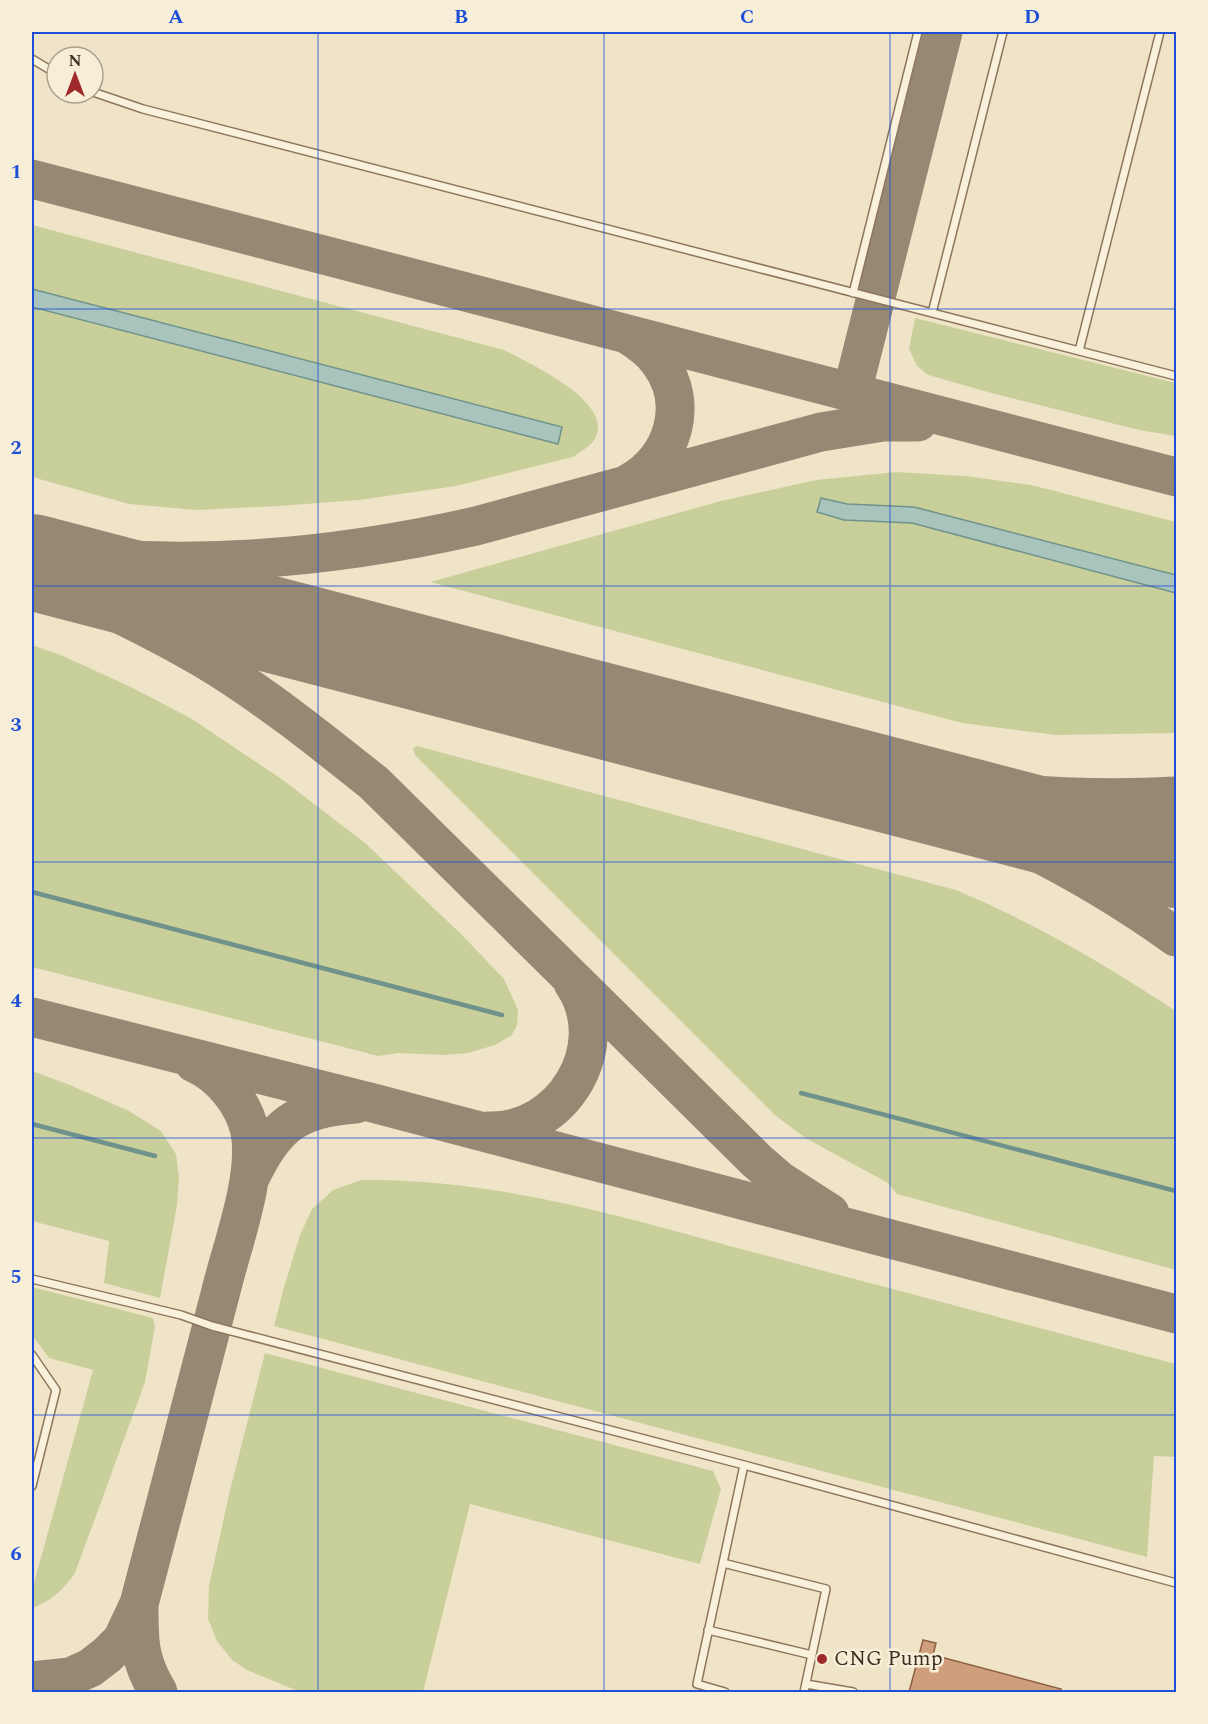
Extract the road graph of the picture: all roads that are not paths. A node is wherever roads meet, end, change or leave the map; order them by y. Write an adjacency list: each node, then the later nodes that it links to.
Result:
1 (918, 32): 7 (lane)
2 (1003, 32): 8 (lane)
3 (1160, 32): 9 (lane)
4 (32, 59): 5 (lane)
5 (45, 67)
6 (105, 96): 7 (lane)
7 (853, 293): 8 (lane)
8 (932, 313): 9 (lane)
9 (1079, 351): 10 (lane)
10 (1176, 376)
11 (32, 1279): 13 (lane)
12 (32, 1355): 14 (lane)
13 (744, 1465): 15 (lane); 16 (lane)
14 (32, 1486)
15 (723, 1563): 17 (lane); 18 (lane)
16 (1176, 1583)
17 (708, 1630): 18 (lane); 20 (lane)
18 (812, 1655): 19 (lane)
19 (806, 1683): 21 (lane); 22 (lane)
20 (725, 1692)
21 (804, 1692)
22 (853, 1692)

